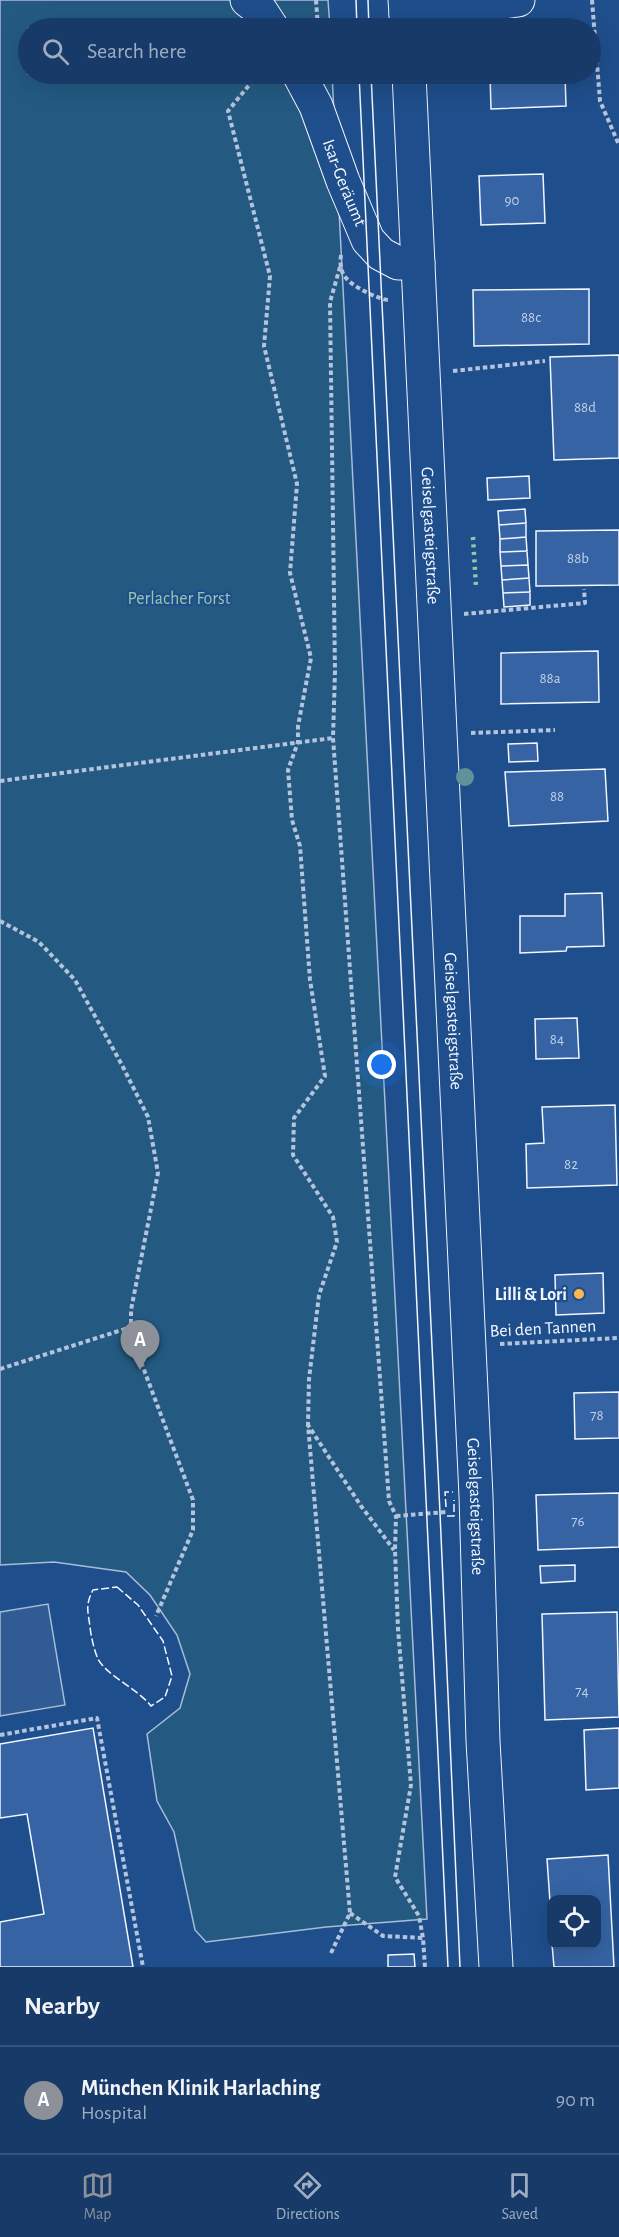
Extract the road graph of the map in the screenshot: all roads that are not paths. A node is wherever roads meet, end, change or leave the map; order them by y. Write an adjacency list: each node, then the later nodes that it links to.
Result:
1 (248, 0): 4 (main road)
2 (518, 0): 3 (main road)
3 (406, 14)
4 (266, 18)
5 (304, 84): 7 (main road, Isar-Geräumt)
6 (409, 84): 7 (main road, Geiselgasteigstraße)
7 (418, 263): 8 (main road, Geiselgasteigstraße)
8 (496, 1967)

